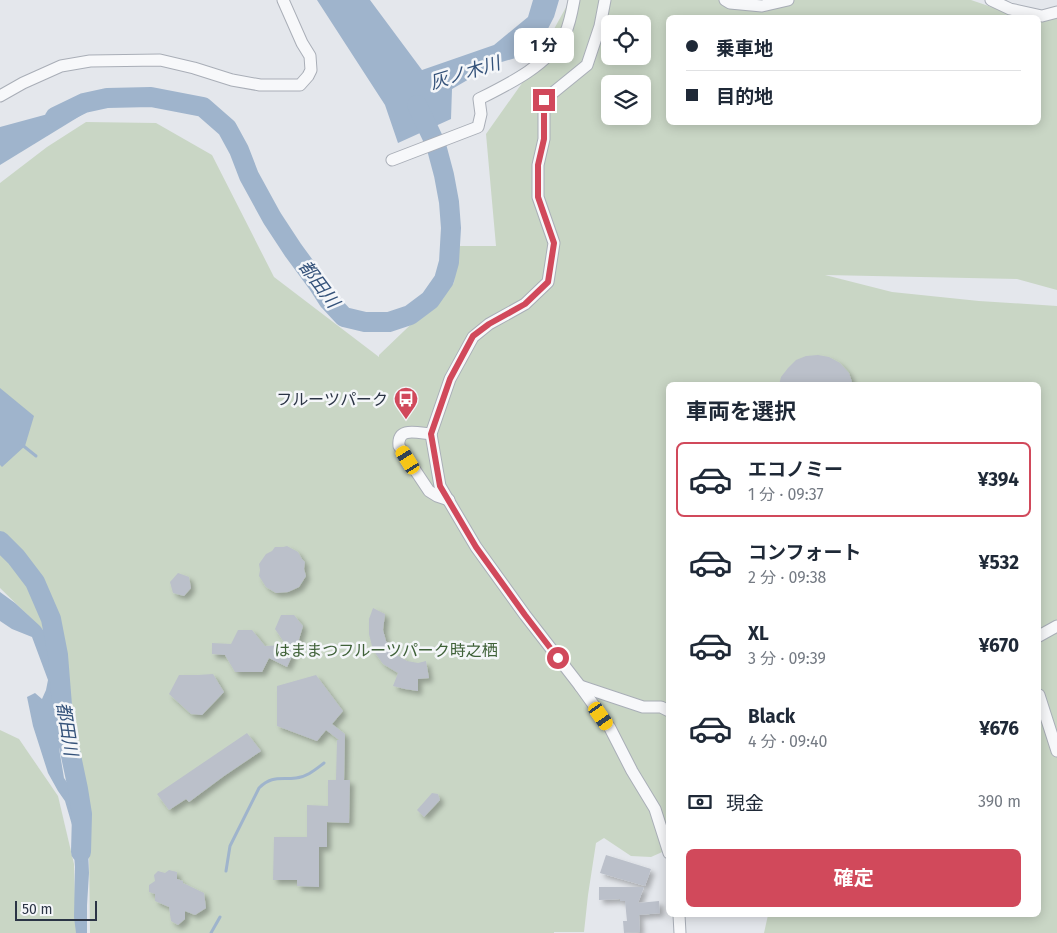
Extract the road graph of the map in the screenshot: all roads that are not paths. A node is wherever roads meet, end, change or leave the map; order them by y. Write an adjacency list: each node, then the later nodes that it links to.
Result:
1 (282, 0): 10 (street)
2 (574, 0): 11 (street)
3 (606, 0): 12 (street)
4 (725, 0): 5 (street)
5 (788, 0)
6 (991, 0): 8 (street)
7 (1057, 12): 9 (street)
8 (1037, 15)
9 (1041, 16)
10 (0, 96)
11 (392, 160)
12 (431, 434): 13 (street); 13 (street)
13 (448, 500): 16 (street)
14 (1057, 626): 15 (street)
15 (1041, 635)
16 (580, 686): 18 (street); 20 (street)
17 (1041, 701): 19 (street)
18 (666, 710)
19 (1057, 751)
20 (666, 843)
21 (679, 917): 22 (street)
22 (680, 933)

